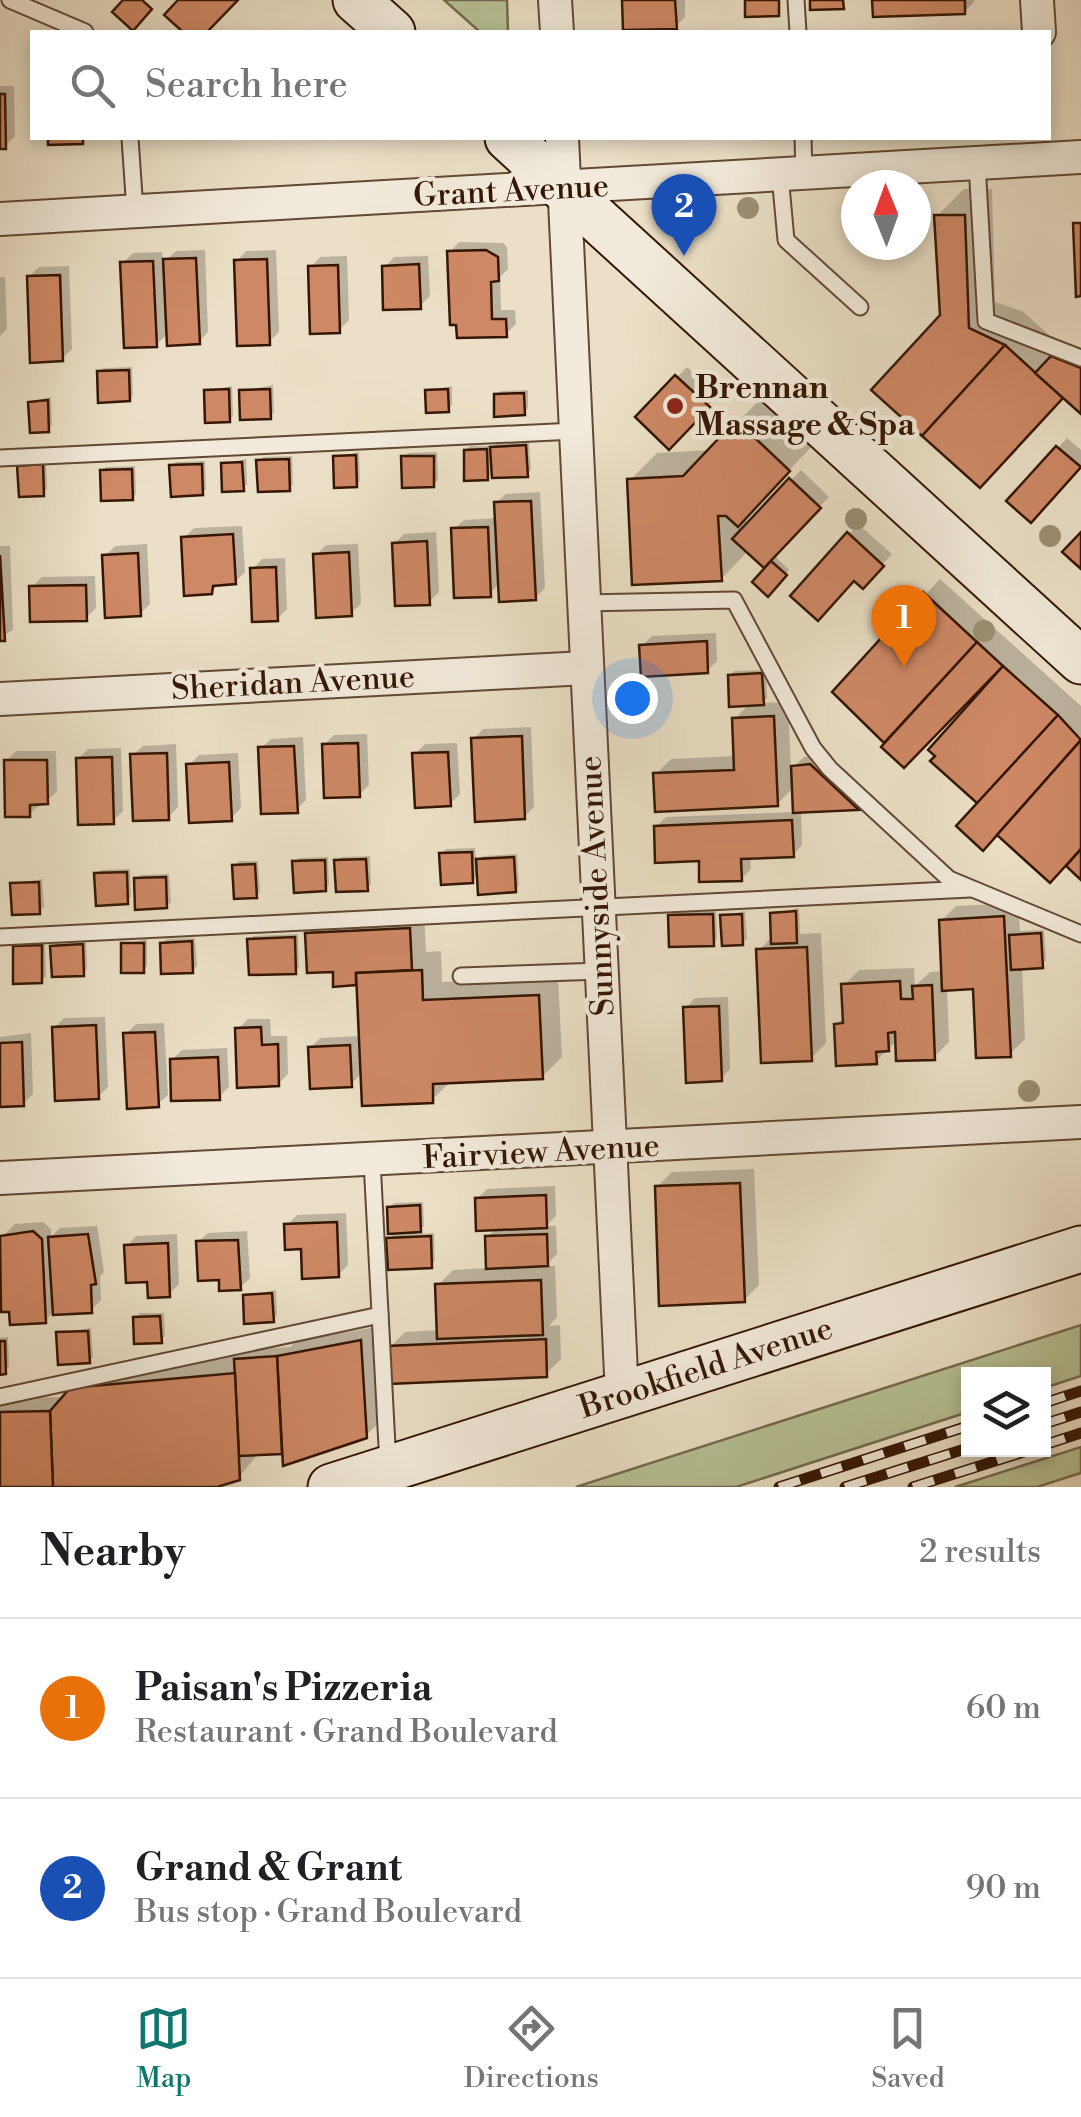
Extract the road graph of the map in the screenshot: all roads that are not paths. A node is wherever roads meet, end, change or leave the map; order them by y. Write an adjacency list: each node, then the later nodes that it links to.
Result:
1 (10, 0): 6 (lane)
2 (356, 0): 7 (street)
3 (555, 0): 8 (street)
4 (796, 0): 9 (lane)
5 (1037, 0): 10 (street)
6 (80, 30)
7 (390, 30)
8 (557, 30)
9 (798, 30)
10 (1038, 30)
11 (130, 140): 20 (lane)
12 (510, 140): 19 (street)
13 (562, 140): 19 (street, Sunnyside Avenue)
14 (801, 140): 18 (lane)
15 (1044, 148): 16 (street, Grant Avenue); 17 (street, Grant Avenue)
16 (1081, 157)
17 (977, 162): 18 (street, Grant Avenue); 23 (lane)
18 (792, 174): 19 (street, Grant Avenue); 22 (lane)
19 (564, 189): 20 (street, Grant Avenue); 24 (street, Sunnyside Avenue); 27 (street)
20 (135, 212): 21 (street, Grant Avenue)
21 (0, 218)
22 (860, 307)
23 (1081, 358)
24 (575, 431): 25 (lane); 26 (street, Sunnyside Avenue)
25 (0, 458)
26 (583, 603): 28 (street, Sunnyside Avenue); 30 (lane)
27 (1081, 661)
28 (586, 668): 29 (street, Sheridan Avenue); 31 (street, Sunnyside Avenue)
29 (0, 698)
30 (970, 889): 31 (lane); 32 (lane)
31 (598, 907): 33 (lane); 34 (street, Sunnyside Avenue)
32 (1081, 934)
33 (0, 937)
34 (601, 972): 35 (lane); 37 (street, Sunnyside Avenue)
35 (460, 976)
36 (1081, 1122): 37 (street, Fairview Avenue)
37 (611, 1149): 38 (street, Fairview Avenue); 42 (street, Sunnyside Avenue)
38 (372, 1160): 39 (street, Fairview Avenue); 41 (lane)
39 (0, 1178)
40 (1081, 1248): 42 (street, Brookfield Avenue)
41 (380, 1315): 43 (lane); 44 (lane)
42 (622, 1395): 44 (street, Brookfield Avenue)
43 (0, 1397)
44 (388, 1468): 45 (street, Brookfield Avenue)
45 (331, 1487)

